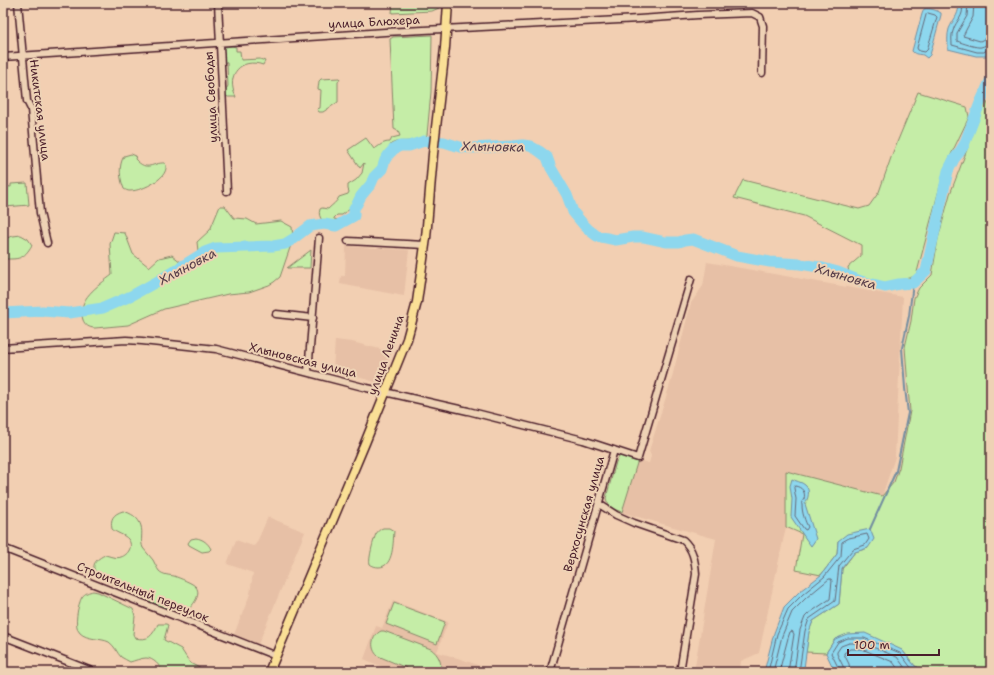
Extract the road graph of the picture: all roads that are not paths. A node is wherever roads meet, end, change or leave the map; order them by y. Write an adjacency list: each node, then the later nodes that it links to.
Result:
1 (18, 3): 6 (street, Никитская улица)
2 (218, 3): 5 (street, улица Свободы)
3 (448, 3): 4 (main road, улица Ленина)
4 (446, 29): 5 (street, улица Блюхера); 8 (street, улица Блюхера); 13 (main road, улица Ленина)
5 (219, 43): 6 (street, улица Блюхера); 9 (street, улица Свободы)
6 (22, 56): 7 (street, улица Блюхера); 12 (street, Никитская улица)
7 (3, 57)
8 (762, 73)
9 (227, 191)
10 (319, 238): 16 (street)
11 (348, 241): 13 (street)
12 (47, 243)
13 (425, 245): 19 (main road, улица Ленина)
14 (691, 279): 20 (street, Верхосунская улица)
15 (276, 314): 16 (street)
16 (313, 318): 18 (street)
17 (3, 348): 18 (street, Хлыновская улица)
18 (308, 372): 19 (street, Хлыновская улица)
19 (386, 392): 20 (street, Хлыновская улица); 24 (main road, улица Ленина)
20 (614, 450): 21 (street, Верхосунская улица)
21 (599, 504): 27 (street, Верхосунская улица); 28 (street)
22 (3, 548): 24 (street, Строительный переулок)
23 (3, 636): 25 (street)
24 (276, 656): 26 (main road, улица Ленина)
25 (94, 672)
26 (269, 672)
27 (550, 672)
28 (680, 672)

